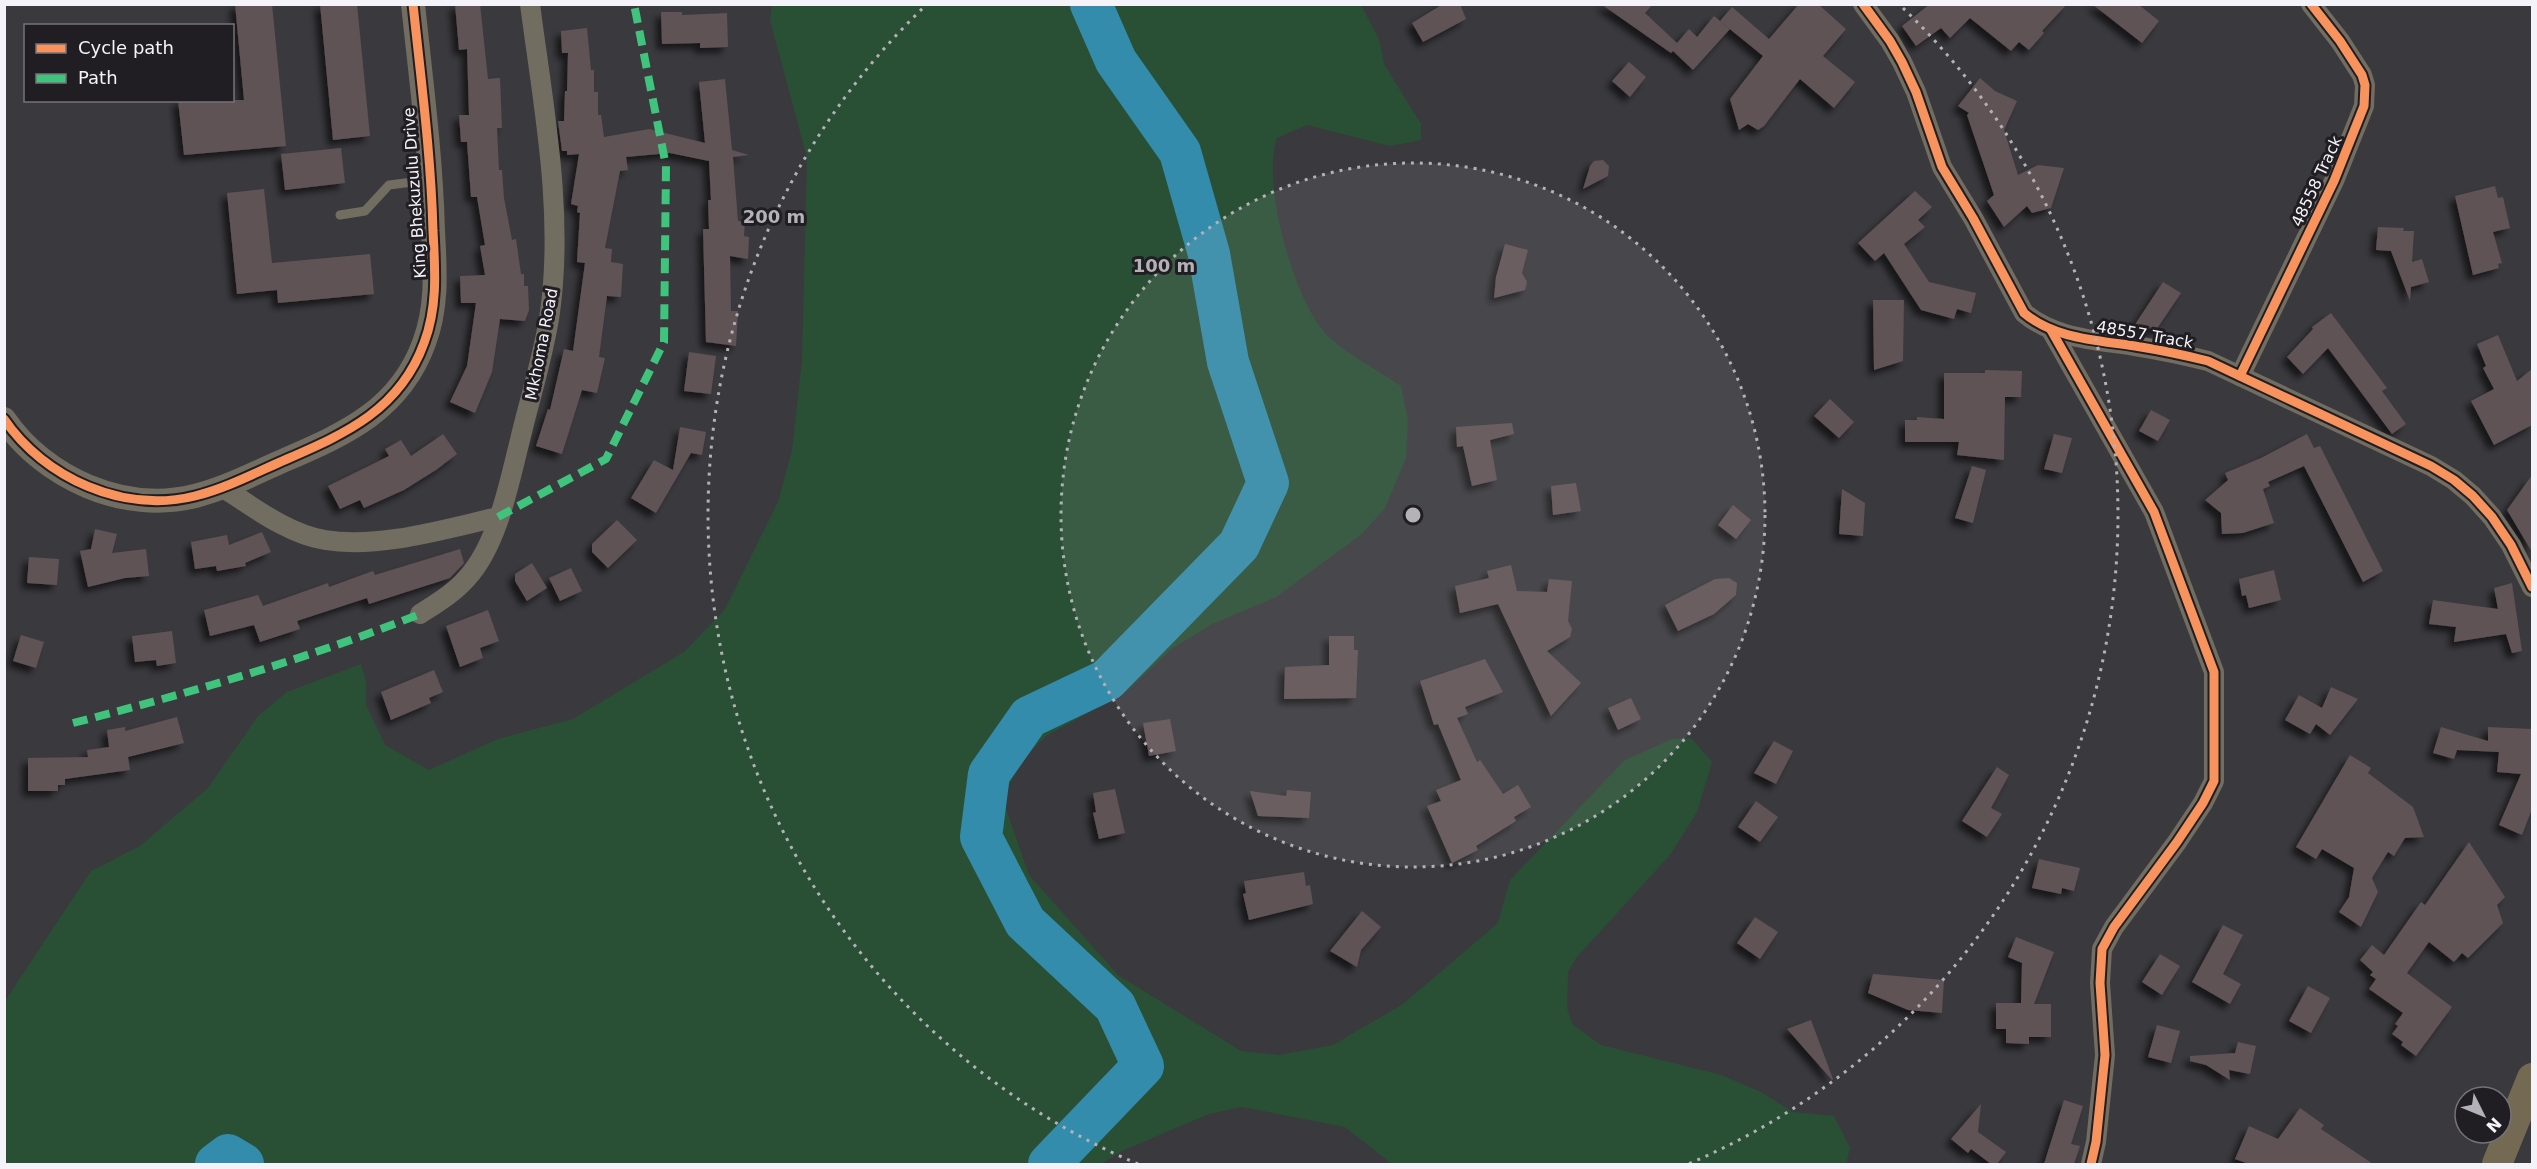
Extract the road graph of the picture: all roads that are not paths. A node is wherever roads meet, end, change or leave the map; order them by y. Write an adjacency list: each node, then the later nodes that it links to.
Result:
1 (413, 4): 5 (street, King Bhekuzulu Drive)
2 (530, 4): 11 (street, Mkhoma Road)
3 (1863, 4): 7 (street, 48557 Track)
4 (2311, 4): 8 (street, 48558 Track)
5 (431, 179): 6 (lane); 10 (street, King Bhekuzulu Drive)
6 (340, 215)
7 (2051, 330): 8 (street, 48557 Track); 15 (street)
8 (2240, 376): 12 (street, 48557 Track)
9 (4, 419): 10 (street, King Bhekuzulu Drive)
10 (222, 487): 11 (street)
11 (498, 517): 13 (street, Mkhoma Road)
12 (2531, 578)
13 (420, 614)
14 (2532, 1078): 16 (main road)
15 (2091, 1164)
16 (2497, 1164)

